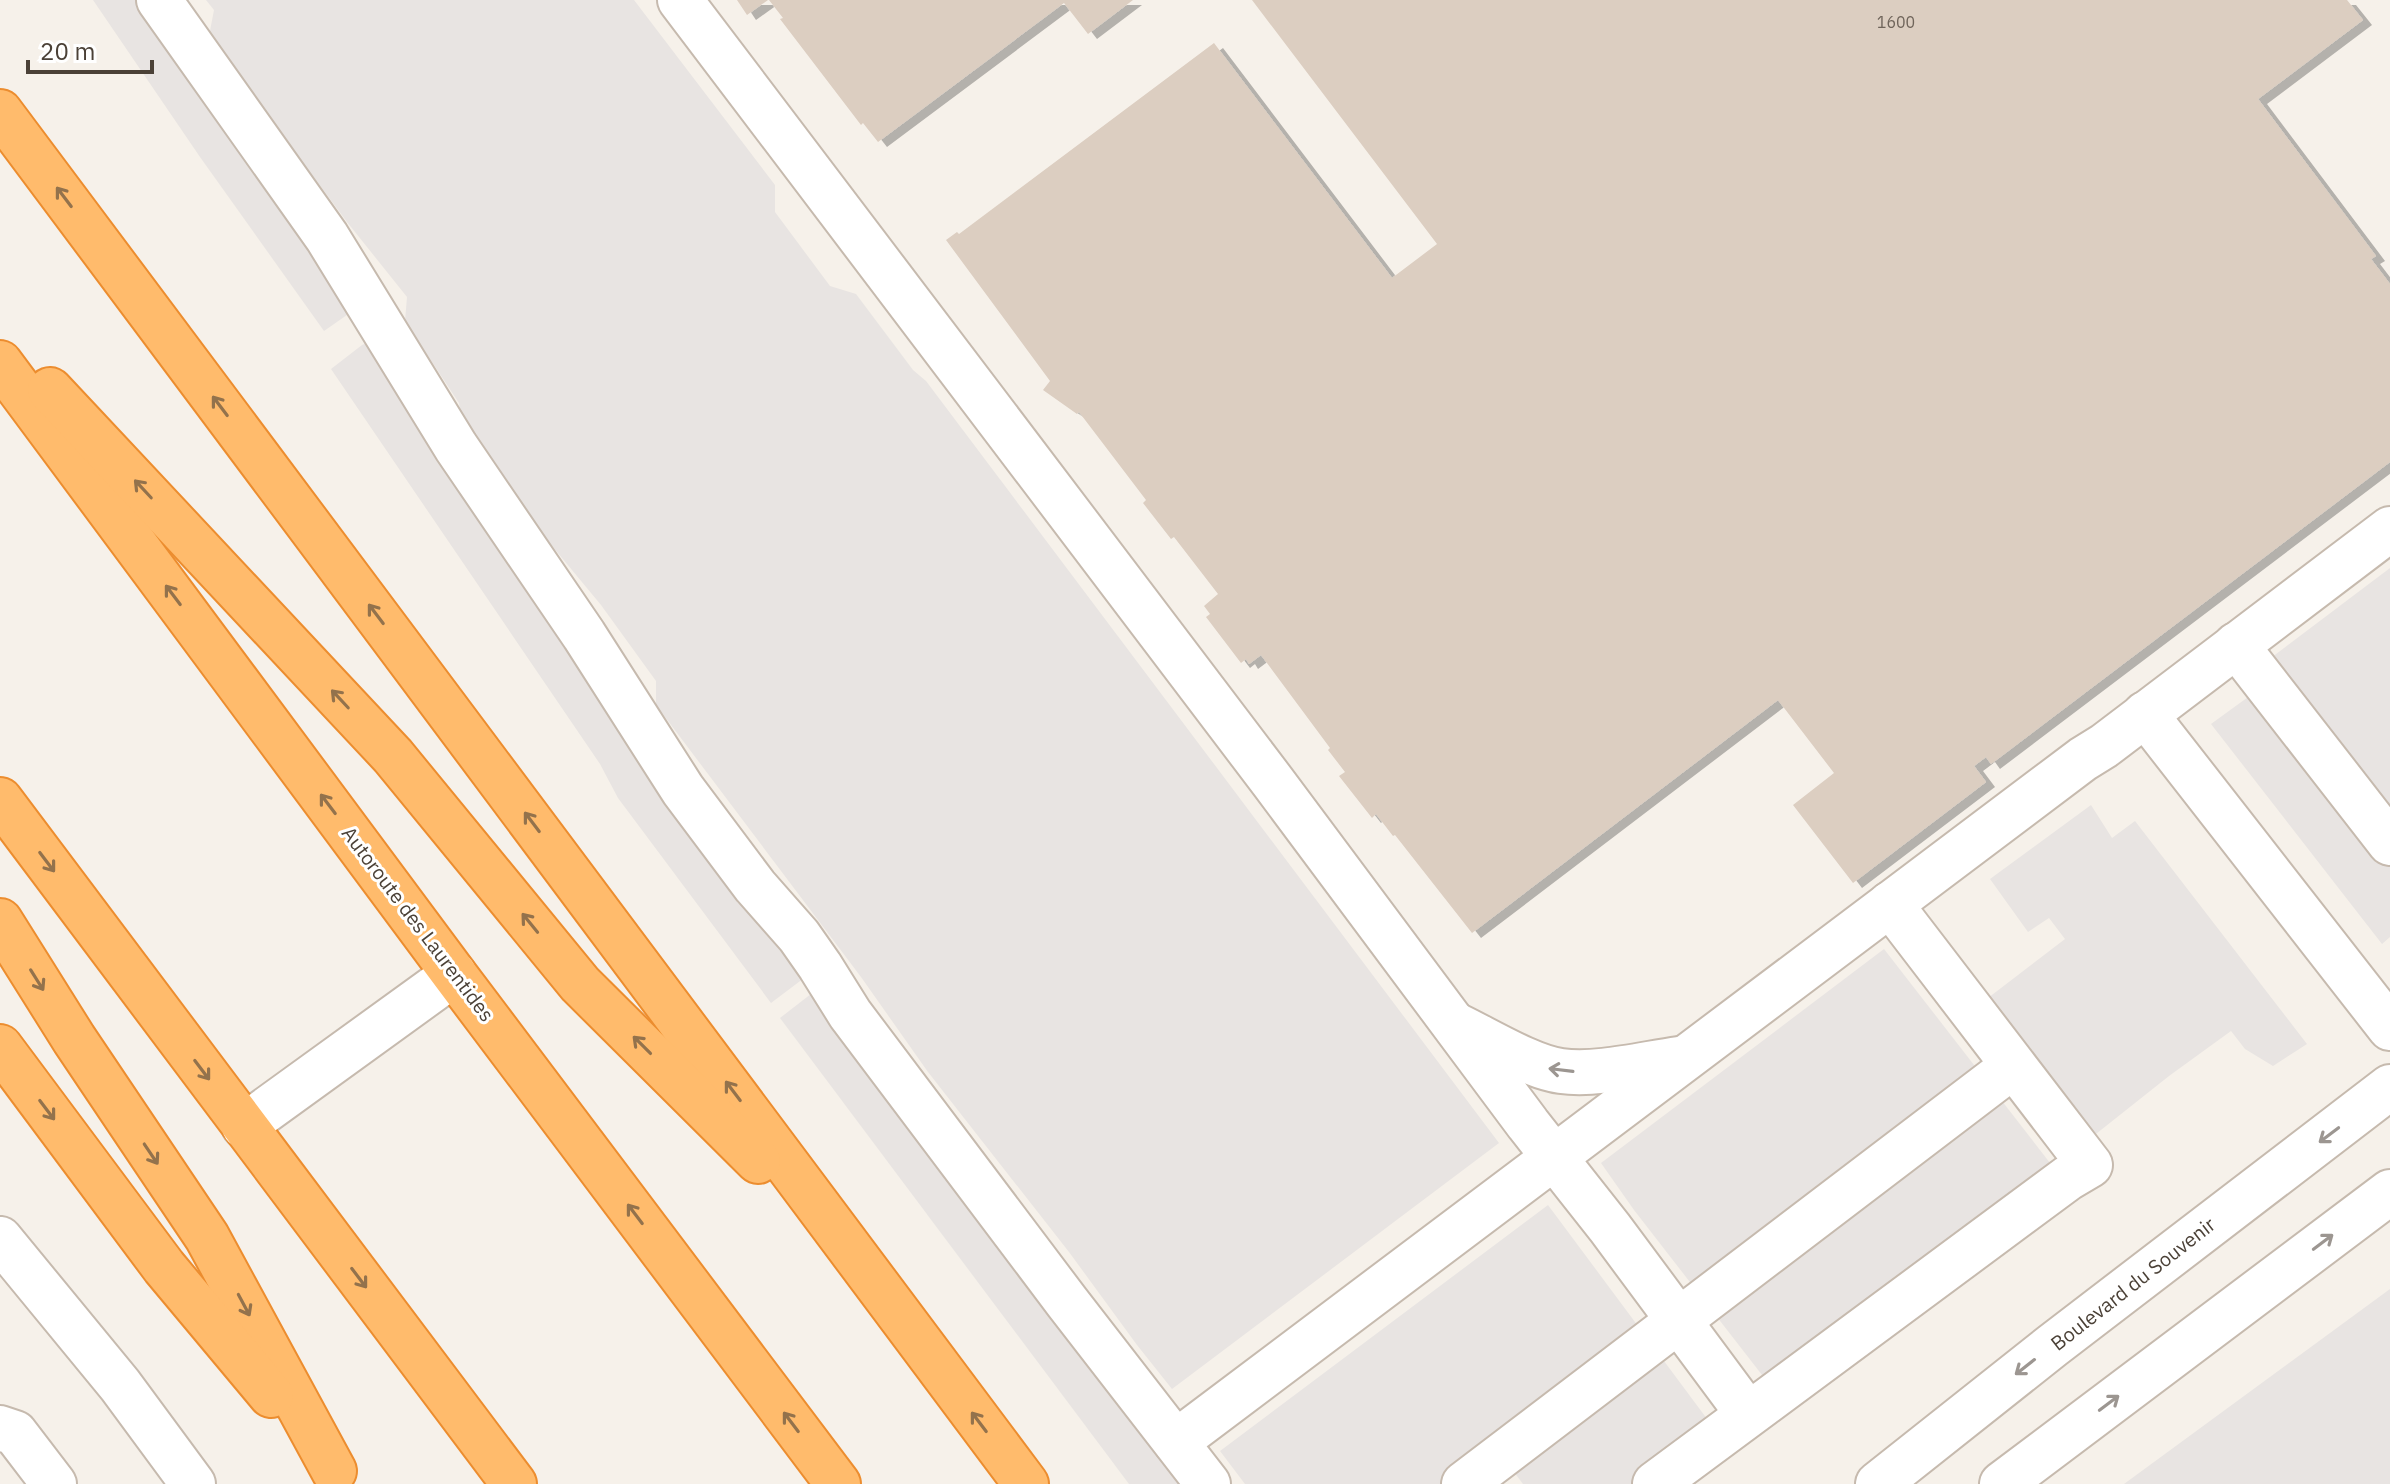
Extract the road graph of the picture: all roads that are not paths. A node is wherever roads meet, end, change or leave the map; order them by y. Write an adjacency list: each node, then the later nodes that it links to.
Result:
1 (159, 0): 29 (street)
2 (680, 0): 15 (street)
3 (0, 92): 4 (highway)
4 (11, 126): 25 (highway, one-way to 4)
5 (0, 336): 25 (highway, one-way to 5)
6 (0, 363): 14 (highway, Autoroute des Laurentides, one-way to 6)
7 (2390, 529): 8 (street)
8 (2236, 645): 9 (street); 11 (street)
9 (2145, 714): 12 (street); 16 (street)
10 (0, 800): 21 (highway, one-way to 21)
11 (2390, 843)
12 (1890, 904): 18 (street); 19 (street)
13 (0, 921): 30 (highway, one-way to 30)
14 (454, 974): 21 (street); 35 (highway, Autoroute des Laurentides, one-way to 14)
15 (1452, 1023): 18 (street, one-way to 15); 22 (street)
16 (2390, 1028)
17 (0, 1047): 30 (highway, one-way to 30)
18 (1684, 1059): 22 (street)
19 (2013, 1066): 26 (street); 27 (street)
20 (2390, 1087): 39 (street, Boulevard du Souvenir, one-way to 39)
21 (244, 1126): 34 (highway, one-way to 34)
22 (1554, 1157): 26 (street); 29 (street)
23 (2390, 1192): 40 (street, one-way to 23)
24 (0, 1239): 33 (street)
25 (856, 1258): 36 (highway, one-way to 25)
26 (1679, 1321): 27 (street); 31 (street)
27 (1748, 1414): 38 (street)
28 (0, 1428): 32 (street)
29 (1176, 1442): 37 (street)
30 (339, 1478)
31 (1481, 1479)
32 (54, 1484)
33 (193, 1484)
34 (514, 1484)
35 (838, 1484)
36 (1026, 1484)
37 (1208, 1484)
38 (1655, 1484)
39 (1878, 1484)
40 (2002, 1484)

